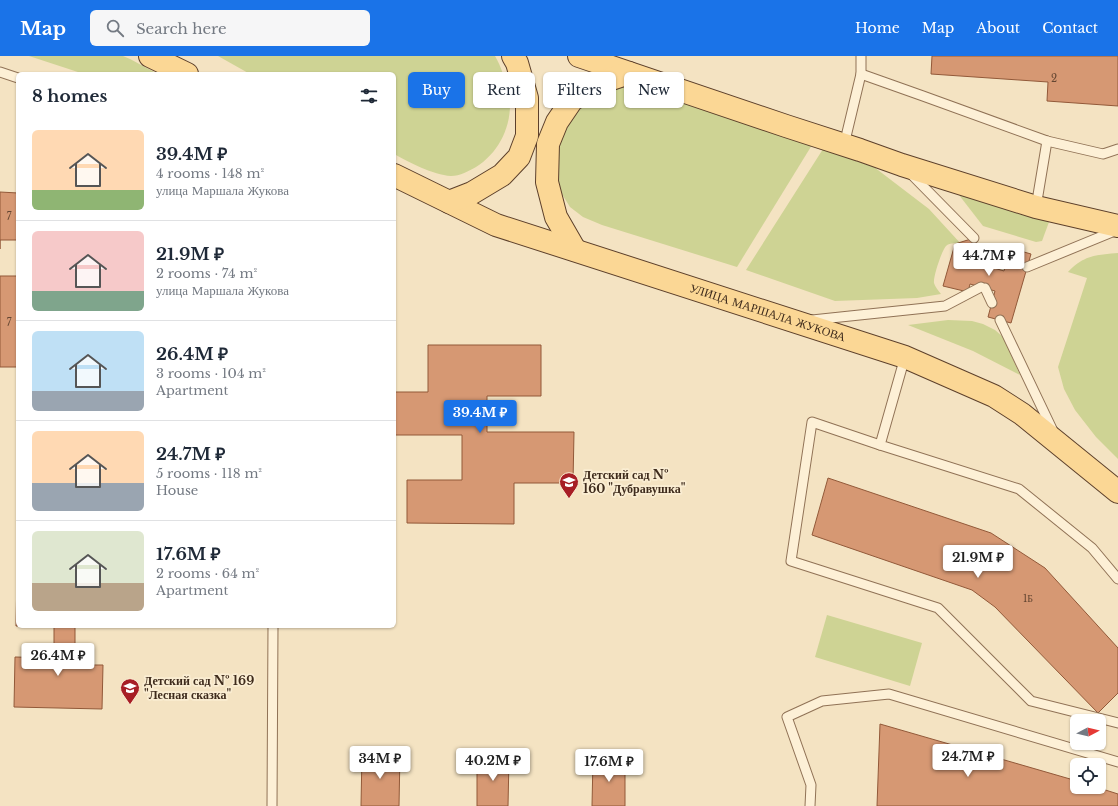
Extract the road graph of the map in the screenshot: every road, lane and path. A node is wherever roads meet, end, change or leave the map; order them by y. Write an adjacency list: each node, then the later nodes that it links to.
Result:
1 (150, 56): 6 (main road)
2 (513, 56): 17 (main road)
3 (579, 56): 7 (main road)
4 (861, 56): 8 (lane)
5 (0, 72): 10 (lane)
6 (183, 72)
7 (626, 72)
8 (861, 74): 12 (lane); 13 (lane)
9 (624, 75): 22 (main road)
10 (16, 77)
11 (684, 91): 13 (main road)
12 (1047, 141): 14 (lane); 18 (lane)
13 (844, 145): 15 (main road)
14 (1118, 149)
15 (902, 165): 18 (main road); 21 (lane)
16 (396, 176): 17 (main road, УЛИЦА МАРШАЛА ЖУКОВА)
17 (449, 202): 22 (main road, УЛИЦА МАРШАЛА ЖУКОВА)
18 (1036, 207): 19 (main road)
19 (1118, 226)
20 (1118, 230): 23 (lane)
21 (974, 238)
22 (575, 250): 26 (main road, УЛИЦА МАРШАЛА ЖУКОВА)
23 (1027, 267)
24 (992, 303): 26 (lane)
25 (1000, 320): 29 (lane)
26 (794, 322): 27 (main road, УЛИЦА МАРШАЛА ЖУКОВА)
27 (905, 357): 28 (lane); 29 (main road, УЛИЦА МАРШАЛА ЖУКОВА)
28 (880, 445): 31 (lane); 33 (lane)
29 (1059, 445): 30 (main road, УЛИЦА МАРШАЛА ЖУКОВА)
30 (1118, 492)
31 (1118, 579)
32 (273, 628): 35 (lane)
33 (1118, 723)
34 (1118, 762): 36 (lane)
35 (272, 806)
36 (810, 806)

